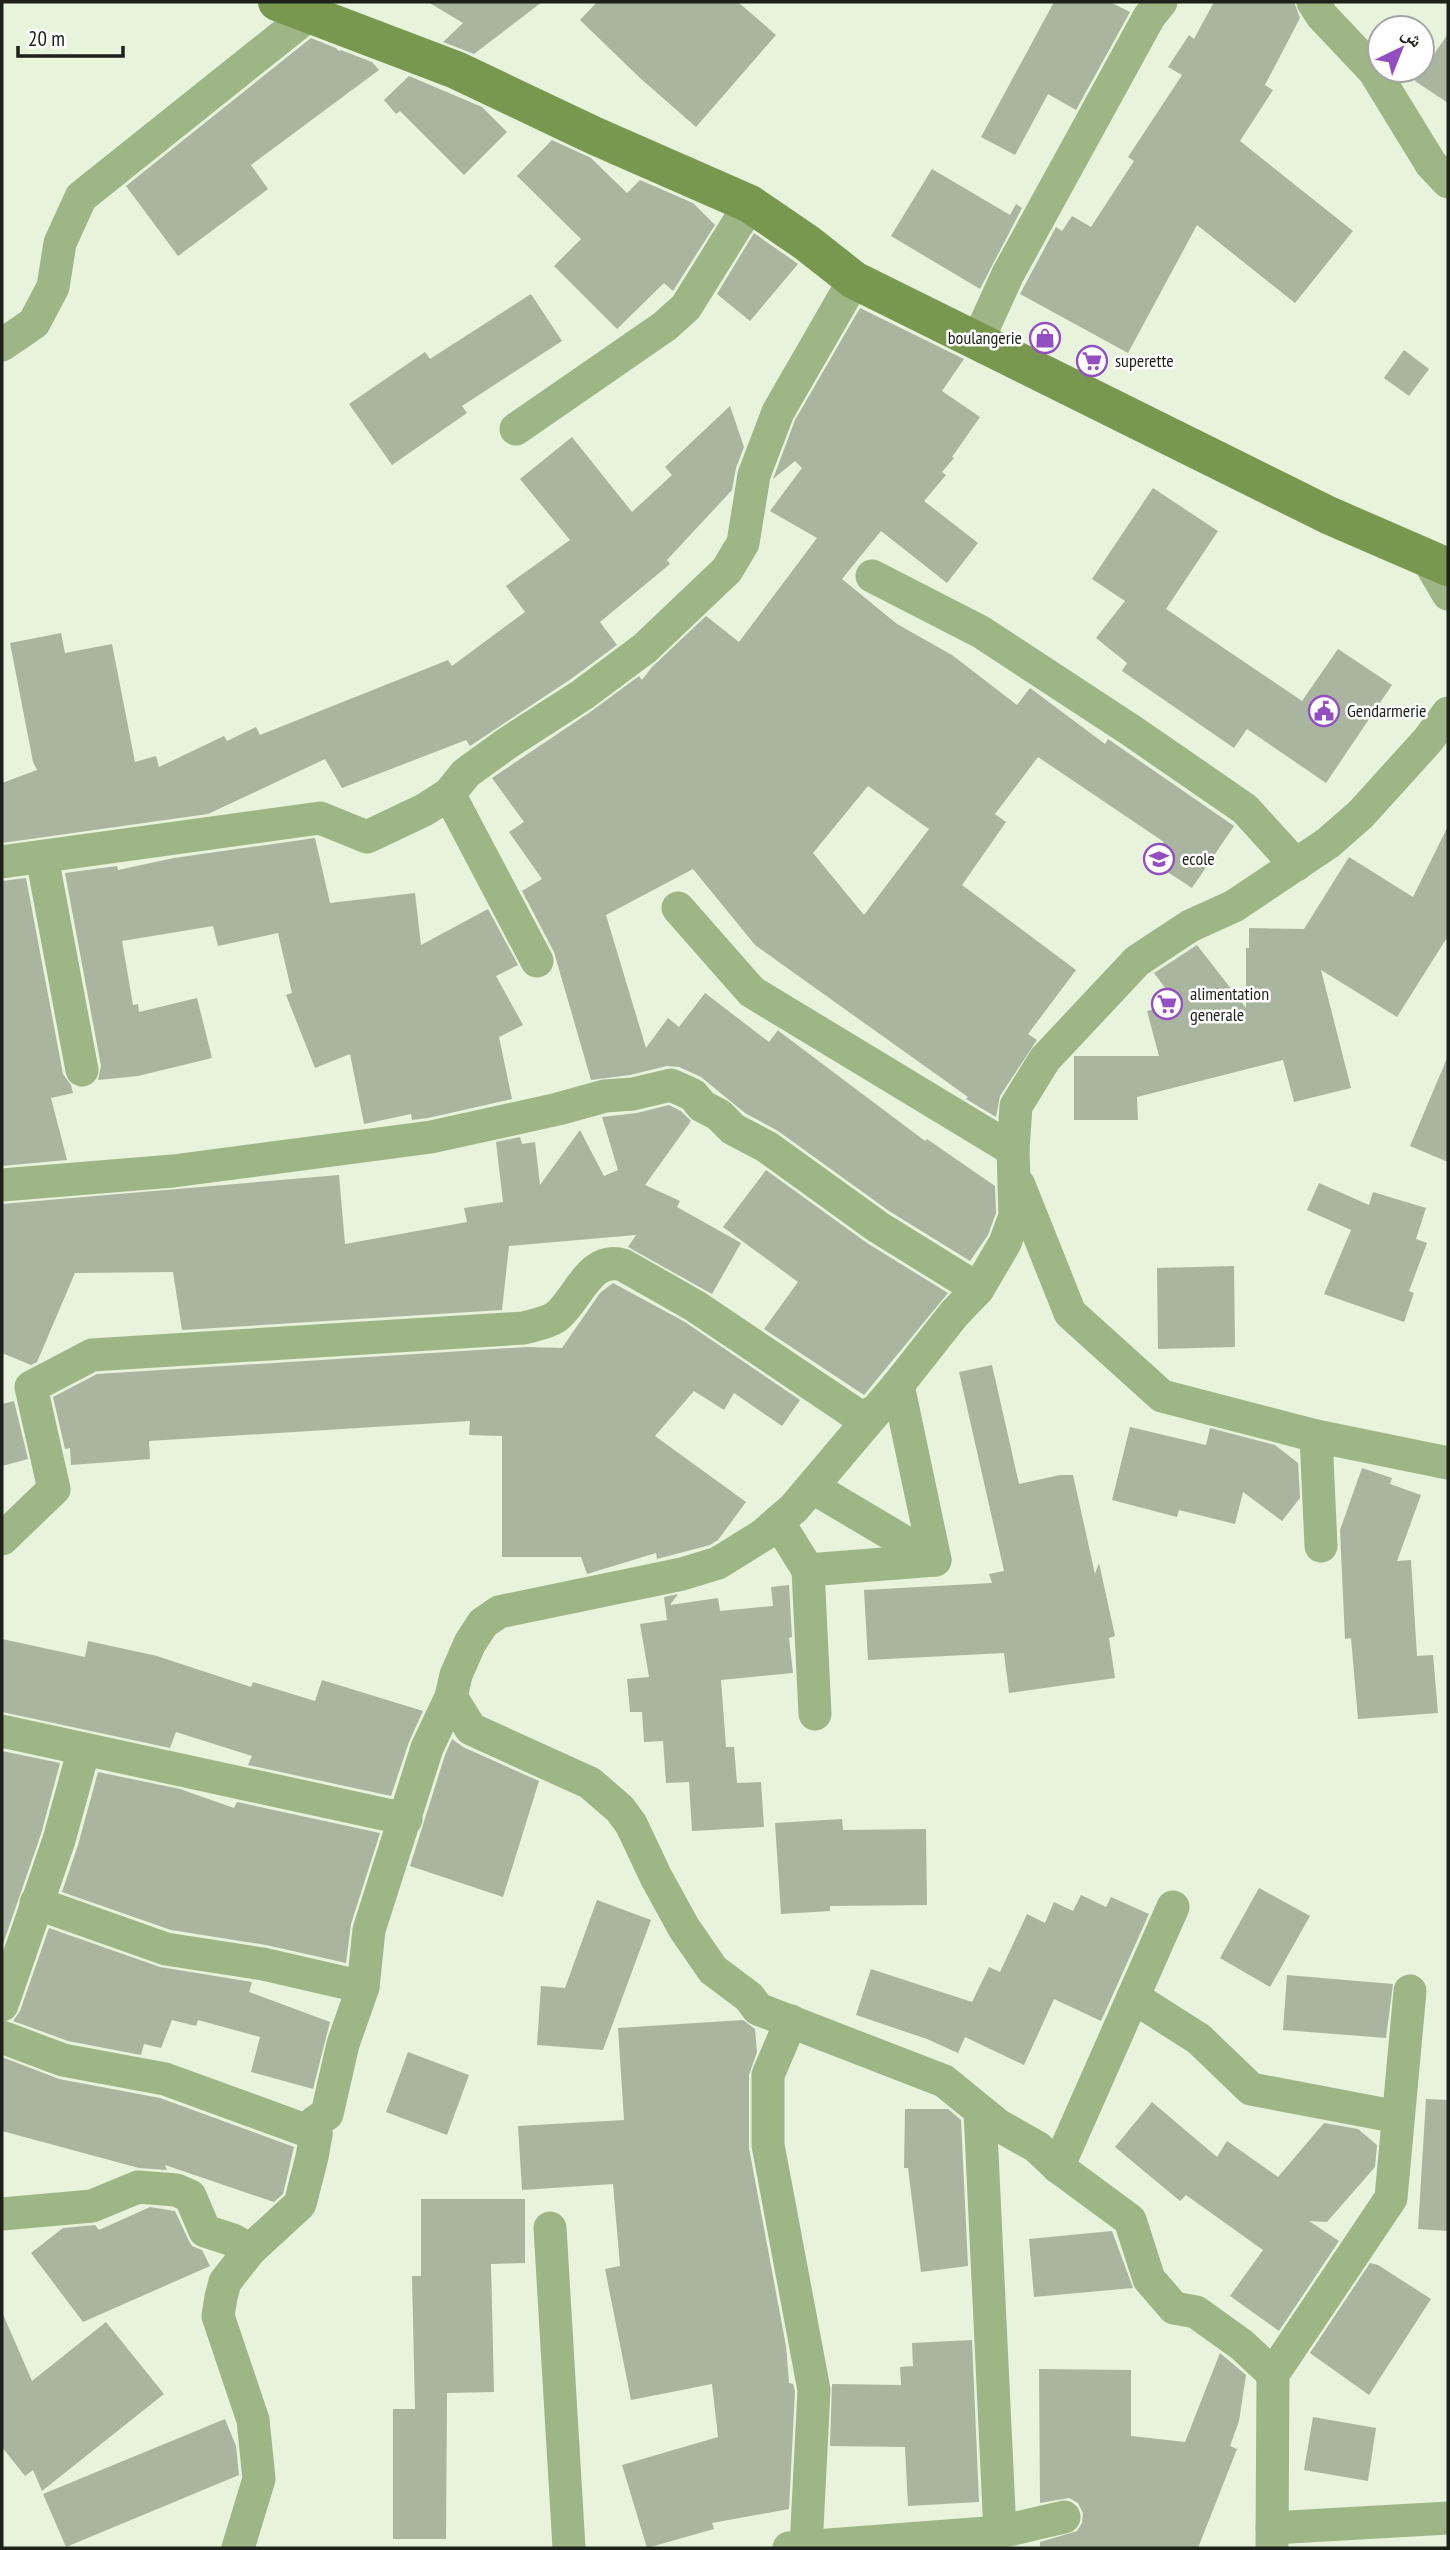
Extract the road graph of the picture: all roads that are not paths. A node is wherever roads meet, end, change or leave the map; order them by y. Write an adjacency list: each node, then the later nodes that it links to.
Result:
1 (1161, 2): 7 (street)
2 (1313, 2): 4 (street)
3 (293, 8): 5 (street); 8 (street)
4 (1448, 183)
5 (750, 204): 6 (street); 9 (street)
6 (854, 280): 7 (street); 14 (street)
7 (977, 342): 10 (street)
8 (2, 345)
9 (516, 429)
10 (1438, 562): 12 (street)
11 (872, 576): 17 (street)
12 (1448, 594)
13 (1448, 713): 17 (street)
14 (449, 794): 15 (street); 19 (street)
15 (41, 857): 16 (street); 20 (street)
16 (2, 862)
17 (1296, 865): 21 (street)
18 (678, 908): 21 (street)
19 (537, 961)
20 (82, 1070)
21 (1014, 1162): 23 (street); 26 (street)
22 (2, 1185): 23 (street)
23 (978, 1289): 24 (street)
24 (898, 1385): 25 (street); 32 (street)
25 (875, 1412): 28 (street); 30 (street)
26 (1316, 1436): 27 (street); 31 (street)
27 (1448, 1462)
28 (813, 1487): 29 (street); 32 (street)
29 (778, 1522): 33 (street); 34 (street)
30 (2, 1539)
31 (1321, 1546)
32 (936, 1560): 33 (street)
33 (808, 1570): 35 (street)
34 (452, 1697): 38 (street); 45 (street)
35 (815, 1714)
36 (2, 1731): 37 (street)
37 (84, 1749): 38 (street); 39 (street)
38 (406, 1818): 41 (street)
39 (36, 1903): 41 (street); 44 (street)
40 (1173, 1907): 43 (street)
41 (363, 1987): 49 (street)
42 (1410, 1991): 48 (street)
43 (1133, 1997): 48 (street); 50 (street)
44 (2, 2005)
45 (792, 2021): 47 (street); 62 (street)
46 (2, 2037): 49 (street)
47 (980, 2111): 50 (street); 57 (street)
48 (1398, 2117): 54 (street)
49 (316, 2134): 53 (street)
50 (1059, 2167): 54 (street)
51 (2, 2214): 53 (street)
52 (550, 2228): 60 (street)
53 (250, 2250): 59 (street)
54 (1273, 2374): 58 (street)
55 (1064, 2517): 57 (street)
56 (1448, 2518): 58 (street)
57 (1000, 2532): 62 (street)
58 (1272, 2538)
59 (238, 2548)
60 (569, 2548)
61 (789, 2548): 62 (street)
62 (806, 2548)

